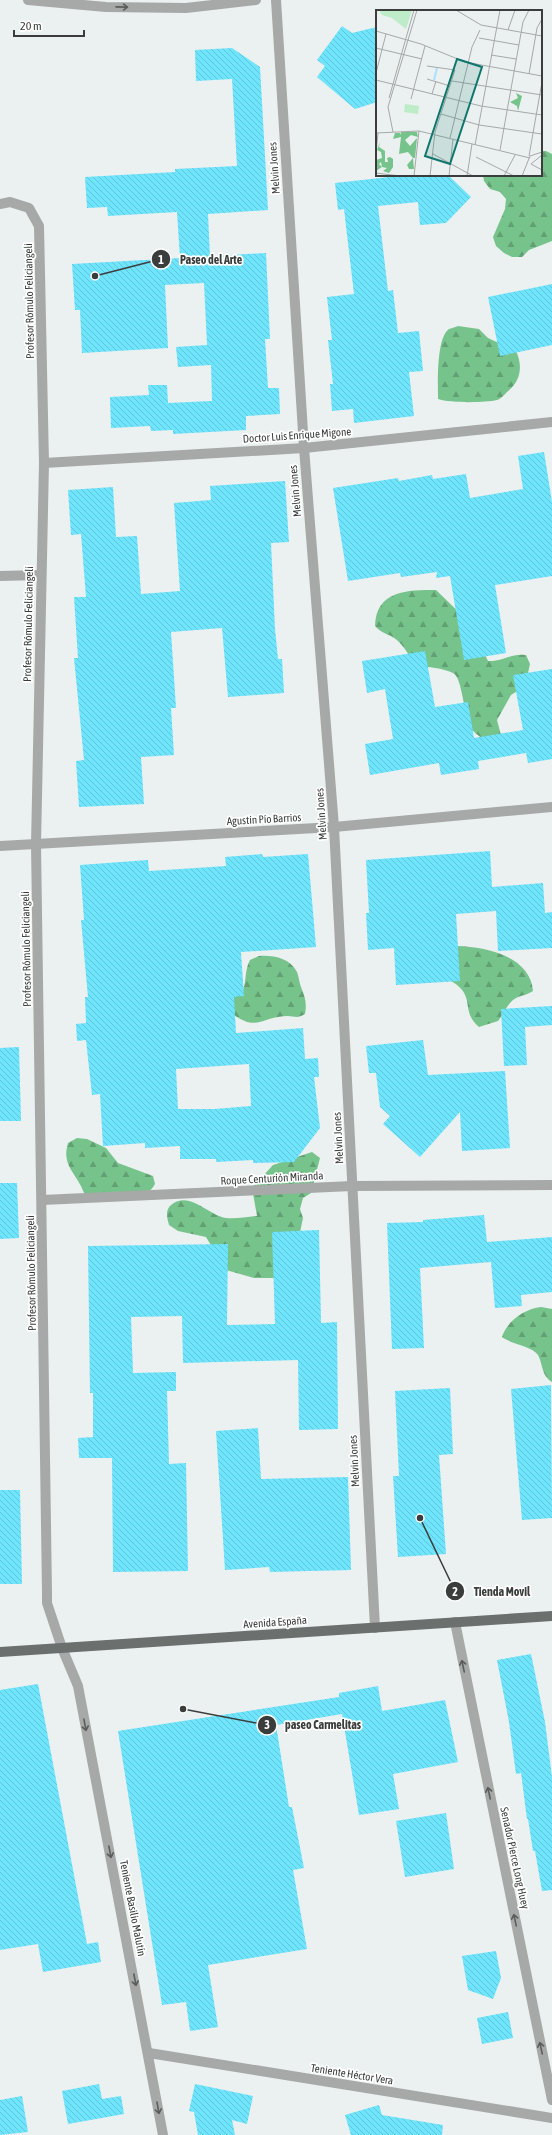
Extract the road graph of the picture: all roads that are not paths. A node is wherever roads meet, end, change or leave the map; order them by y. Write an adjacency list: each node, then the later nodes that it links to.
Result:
1 (28, 0): 2 (street, one-way to 2)
2 (256, 0)
3 (276, 0): 6 (street, Melvin Jones)
4 (0, 204): 7 (street, Profesor Rómulo Feliciangeli)
5 (552, 422): 6 (street, Doctor Luis Enrique Migone)
6 (304, 448): 7 (street, Doctor Luis Enrique Migone); 11 (street, Melvin Jones)
7 (44, 463): 8 (street, Profesor Rómulo Feliciangeli)
8 (40, 575): 9 (street); 12 (street, Profesor Rómulo Feliciangeli)
9 (0, 576)
10 (552, 807): 11 (street, Agustín Pío Barrios)
11 (334, 827): 12 (street, Agustín Pío Barrios); 15 (street, Melvin Jones)
12 (36, 844): 13 (street, Agustín Pío Barrios); 16 (street, Profesor Rómulo Feliciangeli)
13 (0, 846)
14 (552, 1185): 15 (street, Roque Centurión Miranda)
15 (352, 1186): 16 (street, Roque Centurión Miranda); 19 (street, Melvin Jones)
16 (42, 1200): 20 (street, Profesor Rómulo Feliciangeli)
17 (552, 1616): 18 (main road, Avenida España)
18 (455, 1622): 19 (main road, Avenida España); 24 (street, Senador Pierce Long Huey, one-way to 18)
19 (375, 1628): 20 (main road, Avenida España)
20 (62, 1648): 21 (main road, Avenida España); 22 (street, Profesor Rómulo Feliciangeli)
21 (0, 1652)
22 (78, 1686): 23 (street, Teniente Basilio Malutín, one-way to 23)
23 (149, 2053): 25 (street, Teniente Héctor Vera); 26 (street, Teniente Basilio Malutín, one-way to 26)
24 (552, 2100)
25 (552, 2118)
26 (163, 2135)

